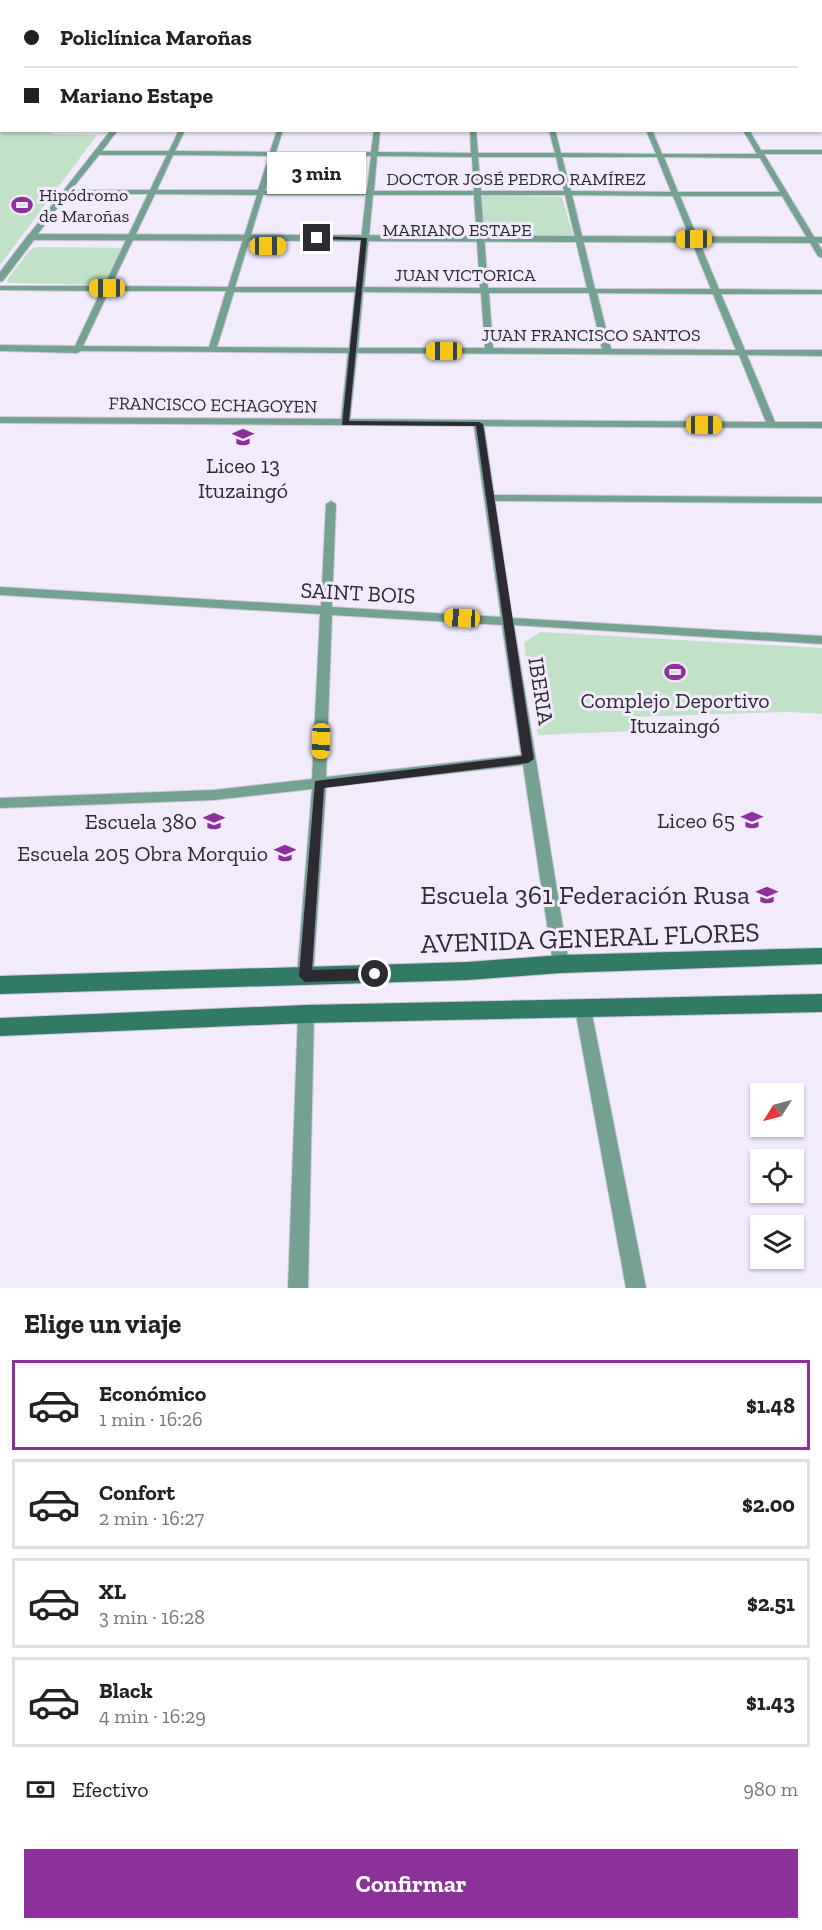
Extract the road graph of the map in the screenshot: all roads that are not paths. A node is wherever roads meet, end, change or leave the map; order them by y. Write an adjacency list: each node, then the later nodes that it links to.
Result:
1 (113, 132): 10 (street)
2 (181, 132): 11 (street)
3 (279, 132): 12 (street)
4 (377, 132): 13 (street)
5 (473, 132): 14 (street)
6 (552, 132): 16 (street)
7 (650, 132): 17 (street)
8 (747, 132): 15 (street)
9 (822, 152): 15 (street)
10 (97, 153): 11 (street); 18 (street)
11 (170, 153): 12 (street); 19 (street)
12 (273, 153): 13 (street); 20 (street)
13 (374, 154): 14 (street); 21 (street)
14 (475, 154): 16 (street); 22 (street)
15 (760, 154): 17 (street); 25 (street)
16 (558, 155): 17 (street); 23 (street)
17 (660, 156): 24 (street)
18 (68, 192): 19 (street, DOCTOR JOSÉ PEDRO RAMÍREZ); 26 (street)
19 (151, 193): 20 (street, DOCTOR JOSÉ PEDRO RAMÍREZ); 27 (street)
20 (261, 193): 21 (street, DOCTOR JOSÉ PEDRO RAMÍREZ); 28 (street)
21 (369, 194): 22 (street, DOCTOR JOSÉ PEDRO RAMÍREZ); 29 (street)
22 (477, 194): 23 (street, DOCTOR JOSÉ PEDRO RAMÍREZ); 30 (street)
23 (568, 194): 24 (street, DOCTOR JOSÉ PEDRO RAMÍREZ); 31 (street)
24 (675, 194): 25 (street, DOCTOR JOSÉ PEDRO RAMÍREZ); 32 (street)
25 (785, 194): 33 (street)
26 (28, 241): 27 (street, MARIANO ESTAPE); 34 (street)
27 (130, 241): 28 (street, MARIANO ESTAPE); 36 (street)
28 (246, 242): 29 (street, MARIANO ESTAPE); 37 (street)
29 (364, 242): 30 (street, MARIANO ESTAPE); 38 (street)
30 (481, 242): 31 (street, MARIANO ESTAPE); 39 (street)
31 (580, 243): 32 (street, MARIANO ESTAPE); 40 (street)
32 (696, 243): 33 (street, MARIANO ESTAPE); 41 (street)
33 (820, 248)
34 (0, 279)
35 (0, 288): 36 (street, JUAN VICTORICA)
36 (107, 288): 37 (street, JUAN VICTORICA); 44 (street)
37 (231, 289): 38 (street, JUAN VICTORICA); 45 (street)
38 (359, 289): 39 (street, JUAN VICTORICA); 46 (street)
39 (484, 290): 40 (street, JUAN VICTORICA); 47 (street)
40 (592, 291): 41 (street, JUAN VICTORICA); 48 (street)
41 (716, 292): 42 (street, JUAN VICTORICA); 49 (street)
42 (822, 292)
43 (0, 348): 44 (street, JUAN FRANCISCO SANTOS)
44 (77, 350): 45 (street, JUAN FRANCISCO SANTOS)
45 (212, 350): 46 (street, JUAN FRANCISCO SANTOS)
46 (353, 350): 47 (street, JUAN FRANCISCO SANTOS); 52 (street)
47 (489, 351): 48 (street, JUAN FRANCISCO SANTOS)
48 (607, 351): 49 (street, JUAN FRANCISCO SANTOS)
49 (742, 353): 50 (street, JUAN FRANCISCO SANTOS); 54 (street)
50 (822, 353)
51 (0, 420): 52 (street, FRANCISCO ECHAGOYEN)
52 (345, 423): 53 (street, FRANCISCO ECHAGOYEN)
53 (479, 424): 54 (street, FRANCISCO ECHAGOYEN); 56 (street, IBERIA)
54 (772, 425): 55 (street, FRANCISCO ECHAGOYEN)
55 (822, 425)
56 (491, 498): 57 (street); 61 (street, IBERIA)
57 (822, 500)
58 (331, 504): 60 (street)
59 (0, 591): 60 (street, SAINT BOIS)
60 (326, 610): 61 (street, SAINT BOIS); 64 (street)
61 (507, 621): 62 (street, SAINT BOIS); 63 (street, IBERIA)
62 (822, 640)
63 (528, 759): 64 (street); 67 (street, IBERIA)
64 (319, 784): 65 (street); 68 (street)
65 (0, 803)
66 (822, 956): 67 (main road, AVENIDA GENERAL FLORES)
67 (561, 964): 68 (main road, AVENIDA GENERAL FLORES)
68 (305, 976): 69 (main road, AVENIDA GENERAL FLORES)
69 (0, 985)
70 (822, 1003): 71 (main road)
71 (584, 1009): 72 (main road); 75 (street)
72 (306, 1014): 73 (main road); 74 (street)
73 (0, 1027)
74 (298, 1288)
75 (636, 1288)

